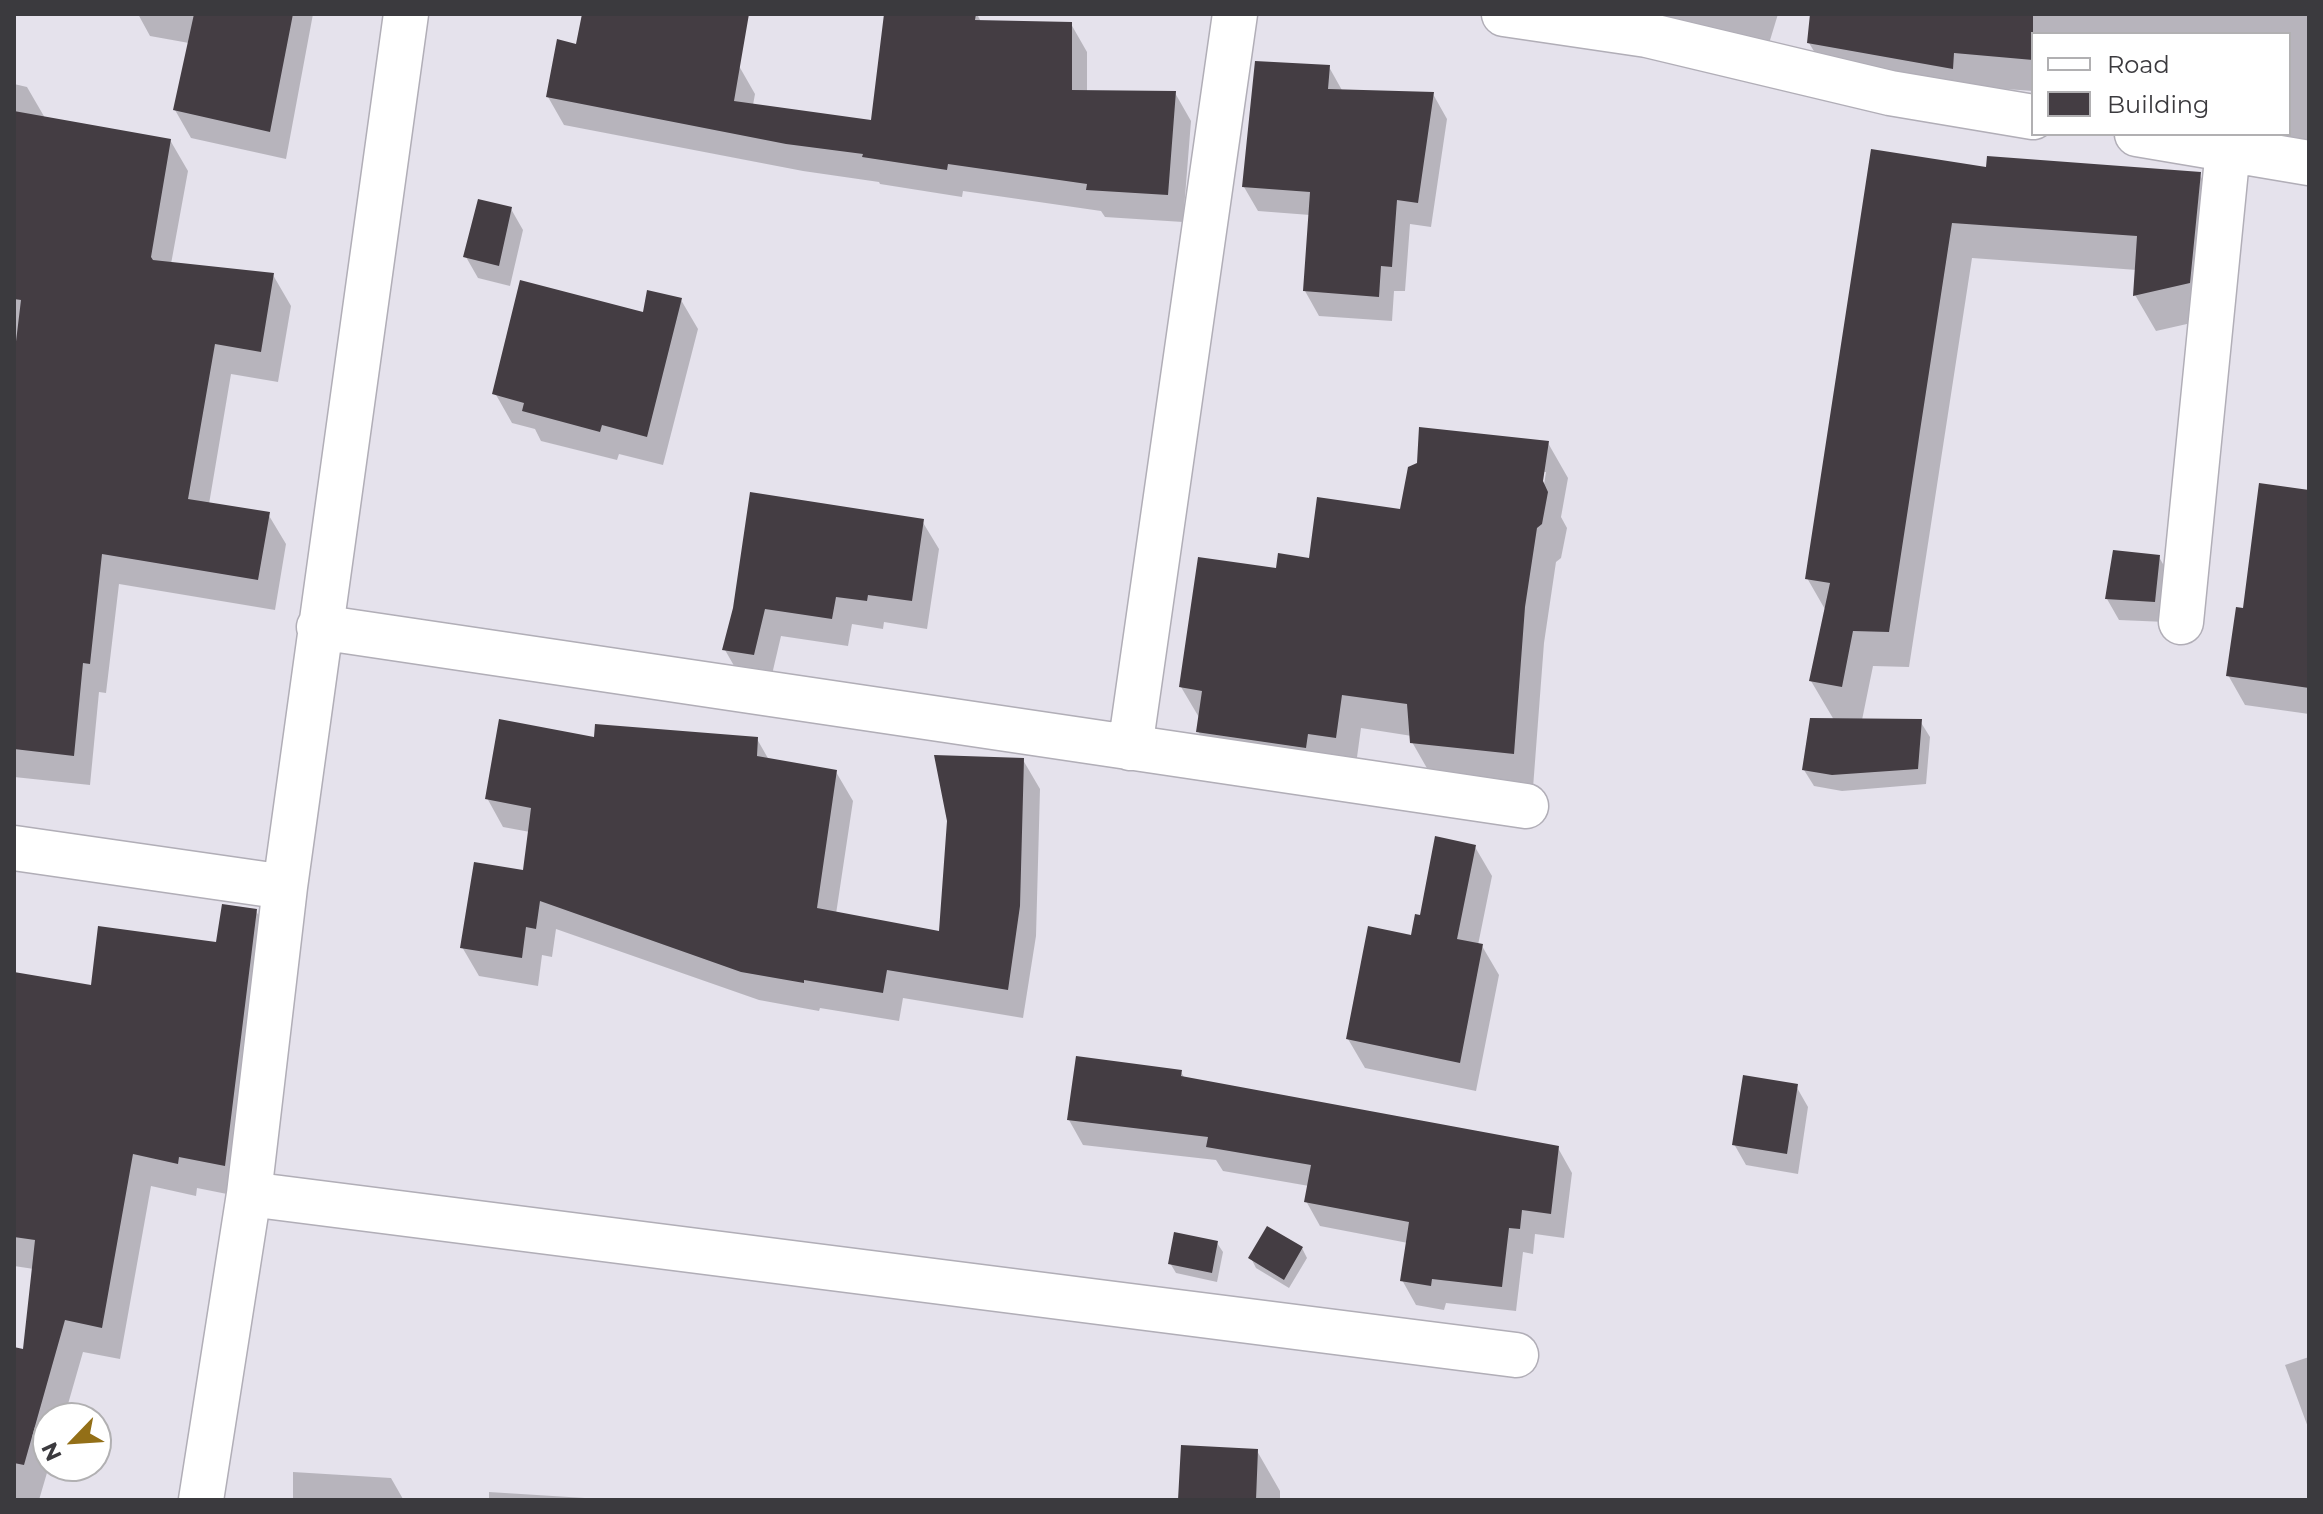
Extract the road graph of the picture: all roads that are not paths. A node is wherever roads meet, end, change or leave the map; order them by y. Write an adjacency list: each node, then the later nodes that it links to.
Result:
1 (406, 14): 9 (street)
2 (1235, 14): 10 (street)
3 (1504, 14): 4 (street)
4 (2031, 117)
5 (2149, 136): 6 (street)
6 (2228, 149): 7 (street); 8 (street)
7 (2309, 163)
8 (2181, 622)
9 (319, 627): 10 (street); 13 (street)
10 (1130, 748): 11 (street)
11 (1526, 806)
12 (14, 848): 13 (street)
13 (285, 887): 14 (street)
14 (249, 1194): 15 (street); 16 (street)
15 (1516, 1355)
16 (201, 1500)

